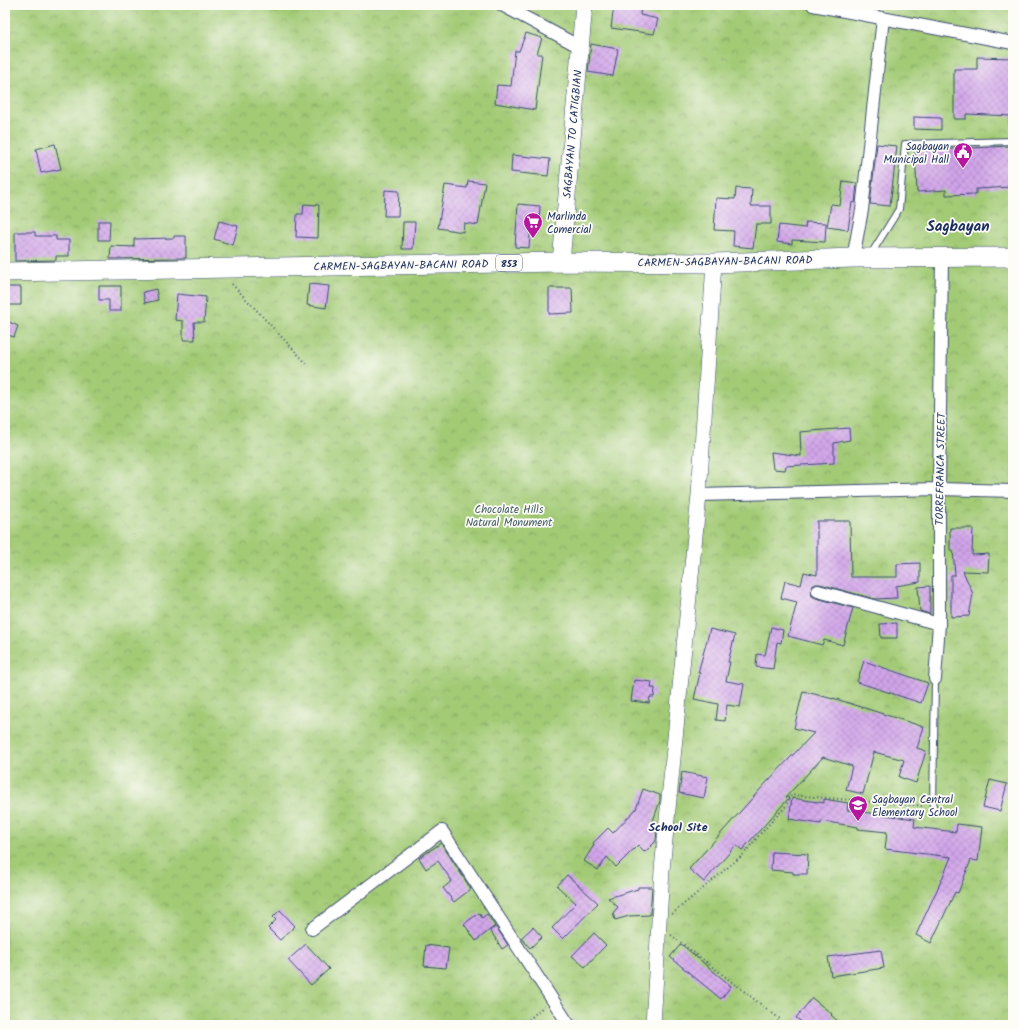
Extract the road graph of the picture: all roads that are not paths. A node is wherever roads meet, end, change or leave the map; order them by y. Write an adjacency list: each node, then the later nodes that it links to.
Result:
1 (502, 5): 6 (street)
2 (584, 5): 6 (main road, SAGBAYAN TO CATIGBIAN)
3 (813, 5): 4 (street)
4 (883, 18): 5 (street); 9 (street)
5 (1013, 44)
6 (580, 47): 11 (main road, SAGBAYAN TO CATIGBIAN)
7 (1013, 141): 9 (lane)
8 (1013, 257): 10 (main road, CARMEN-SAGBAYAN-BACANI ROAD / 853)
9 (861, 258): 10 (main road, CARMEN-SAGBAYAN-BACANI ROAD / 853); 12 (main road, CARMEN-SAGBAYAN-BACANI ROAD / 853)
10 (942, 258): 14 (street, TORREFRANCA STREET)
11 (561, 262): 12 (main road, CARMEN-SAGBAYAN-BACANI ROAD / 853); 13 (main road, CARMEN-SAGBAYAN-BACANI ROAD / 853)
12 (714, 263): 16 (street)
13 (5, 272)
14 (939, 489): 15 (street); 16 (street); 18 (street, TORREFRANCA STREET)
15 (1013, 491)
16 (699, 495): 23 (street)
17 (818, 591): 18 (street)
18 (939, 624): 19 (street, TORREFRANCA STREET)
19 (935, 679): 20 (lane)
20 (933, 807)
21 (312, 929): 22 (street)
22 (569, 1025)
23 (653, 1025)

